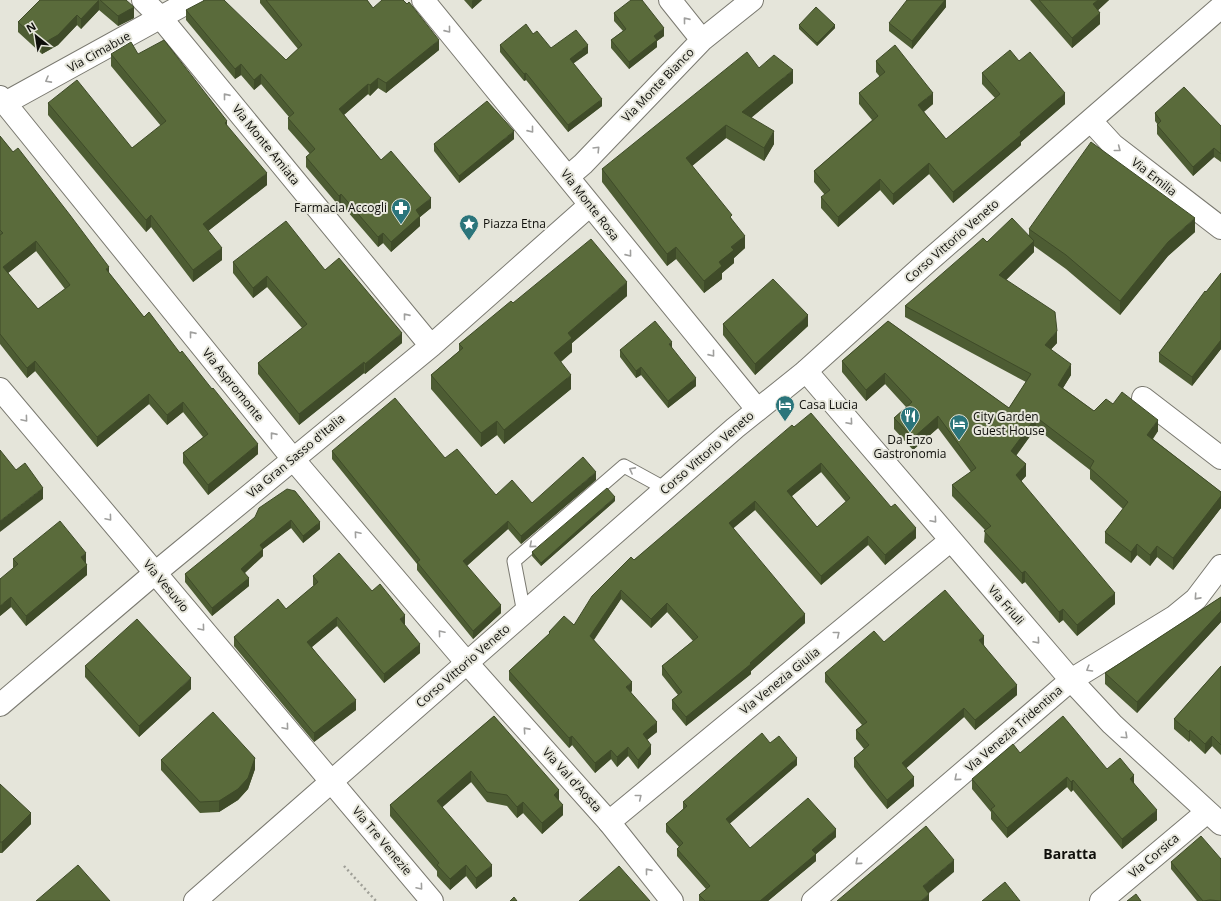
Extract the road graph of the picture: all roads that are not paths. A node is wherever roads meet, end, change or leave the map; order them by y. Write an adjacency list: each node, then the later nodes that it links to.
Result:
1 (143, 0): 7 (street, Via Monte Amiata)
2 (192, 0): 7 (street, Via Cimabue)
3 (423, 0): 11 (street, Via Monte Rosa, one-way to 11)
4 (670, 0): 8 (street, one-way to 4)
5 (752, 0): 8 (street, Via Monte Bianco)
6 (1221, 7): 10 (street, Corso Vittorio Veneto)
7 (161, 18): 9 (street, Via Cimabue, one-way to 9); 14 (street, Via Monte Amiata, one-way to 7)
8 (702, 40): 11 (street, Via Monte Bianco, one-way to 8)
9 (3, 100): 20 (street, Via Aspromonte, one-way to 9)
10 (1091, 122): 13 (street, Via Emilia, one-way to 13); 15 (street, Corso Vittorio Veneto)
11 (568, 176): 12 (street, Via Monte Rosa)
12 (590, 205): 14 (street, Via Gran Sasso d'Italia); 18 (street, Via Monte Rosa, one-way to 18)
13 (1221, 228)
14 (431, 346): 20 (street, Via Gran Sasso d'Italia)
15 (806, 371): 18 (street, Corso Vittorio Veneto); 22 (street, Via Friuli, one-way to 22)
16 (0, 389): 24 (street, Via Vesuvio, one-way to 24)
17 (1143, 398): 19 (street)
18 (757, 409): 21 (street, Corso Vittorio Veneto)
19 (1221, 458)
20 (293, 459): 24 (street, Via Gran Sasso d'Italia); 26 (street, Via Aspromonte, one-way to 20)
21 (666, 489): 25 (street, Corso Vittorio Veneto); 25 (lane, one-way to 25)
22 (951, 540): 27 (street, Via Friuli, one-way to 27); 31 (street, Via Venezia Giulia, one-way to 22)
23 (1221, 566): 27 (street, Via Venezia Tridentina, one-way to 27)
24 (155, 573): 28 (street, Via Gran Sasso d'Italia); 29 (street, Via Vesuvio, one-way to 29)
25 (524, 612): 26 (street, Corso Vittorio Veneto)
26 (467, 663): 29 (street, Corso Vittorio Veneto); 31 (street, Via Val d'Aosta, one-way to 26)
27 (1071, 680): 30 (street, Via Friuli, one-way to 30); 35 (street, Via Venezia Tridentina, one-way to 35)
28 (0, 705)
29 (332, 782): 32 (street, Corso Vittorio Veneto); 33 (street, Via Tre Venezie, one-way to 33)
30 (1214, 818): 36 (street, Via Corsica)
31 (609, 822): 34 (street, Via Val d'Aosta, one-way to 31)
32 (195, 901)
33 (432, 901)
34 (672, 901)
35 (813, 901)
36 (1100, 901)

